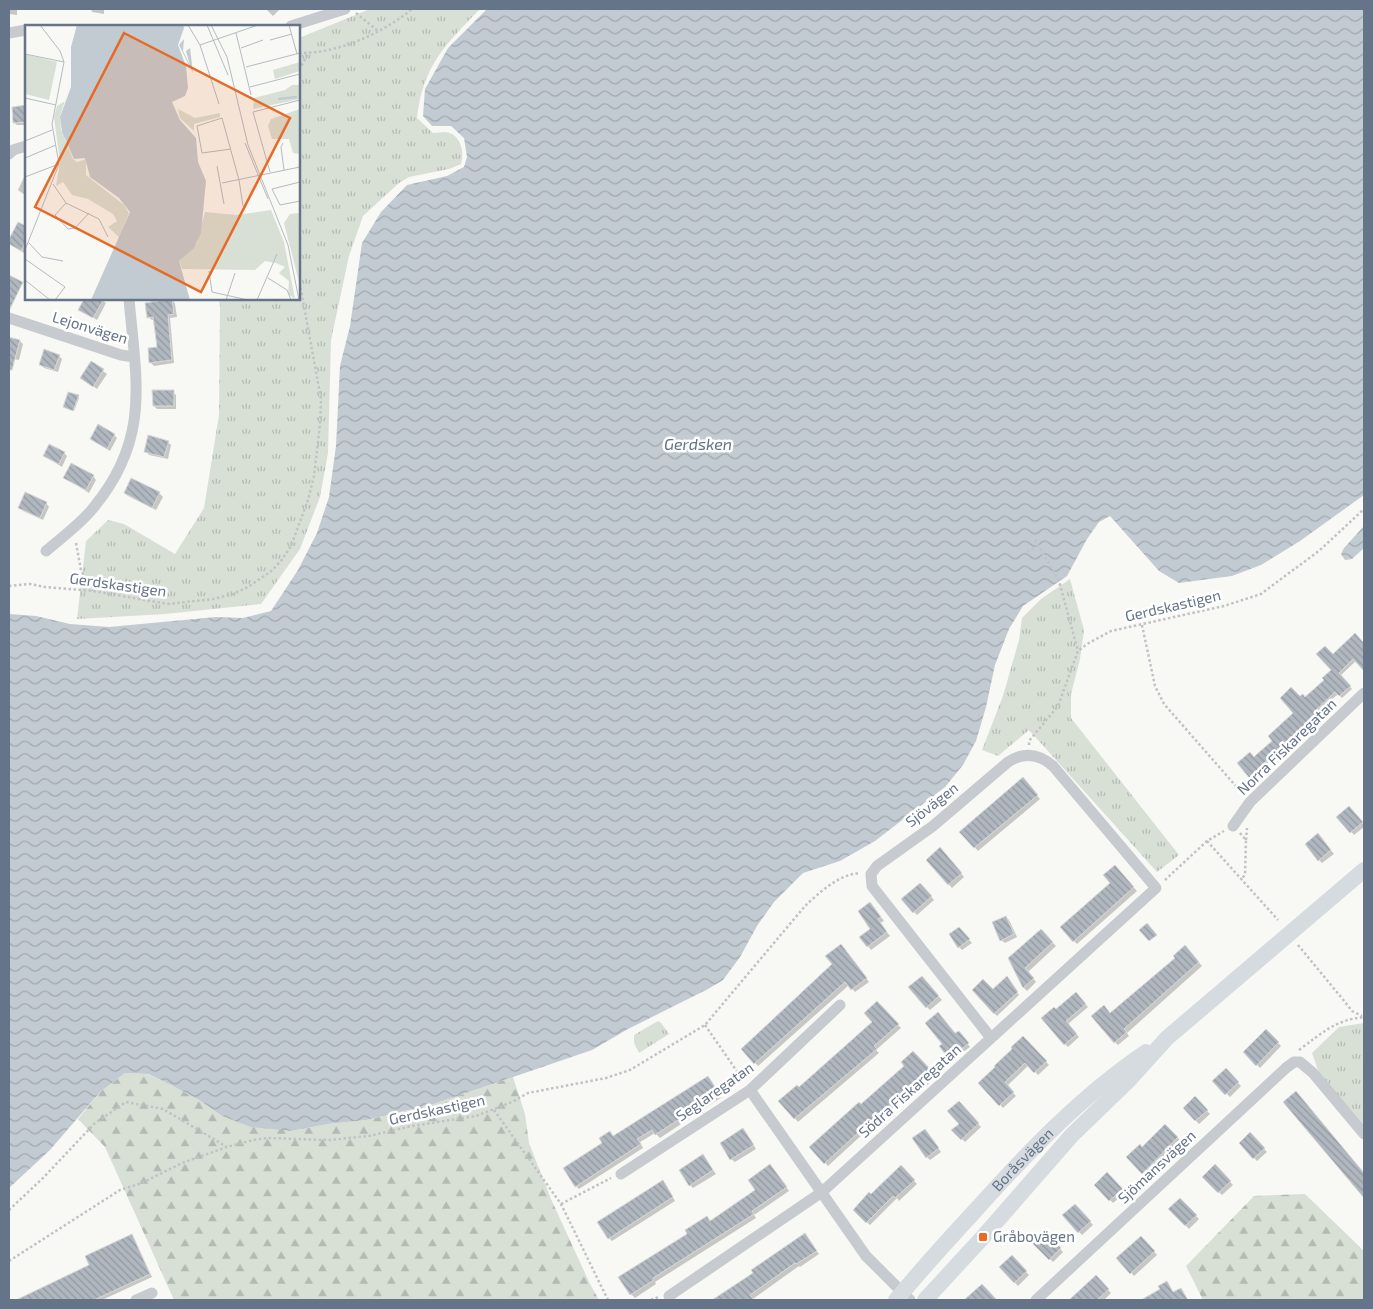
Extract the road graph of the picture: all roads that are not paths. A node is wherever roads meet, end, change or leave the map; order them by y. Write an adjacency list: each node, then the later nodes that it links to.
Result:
1 (345, 9): 2 (street)
2 (294, 25)
3 (25, 30): 4 (street)
4 (9, 33)
5 (25, 146): 6 (street)
6 (9, 154)
7 (129, 300): 9 (street)
8 (9, 318): 9 (street, Lejonvägen)
9 (134, 357): 10 (street)
10 (46, 551)
11 (1364, 693): 12 (street, Norra Fiskaregatan)
12 (1233, 826)
13 (1364, 870): 17 (main road, Boråsvägen)
14 (1156, 888): 16 (street, Södra Fiskaregatan); 16 (street, Sjövägen)
15 (840, 1005): 18 (street, Seglaregatan)
16 (991, 1038): 21 (street, Södra Fiskaregatan)
17 (1166, 1038): 24 (main road, Boråsvägen); 26 (main road, Boråsvägen)
18 (750, 1090): 20 (street, Seglaregatan); 21 (street)
19 (1364, 1134): 27 (street, Sjömansvägen)
20 (621, 1174)
21 (822, 1192): 23 (street, Södra Fiskaregatan); 24 (street)
22 (152, 1292): 25 (street)
23 (669, 1296)
24 (903, 1298)
25 (136, 1300)
26 (925, 1300)
27 (1036, 1300)

